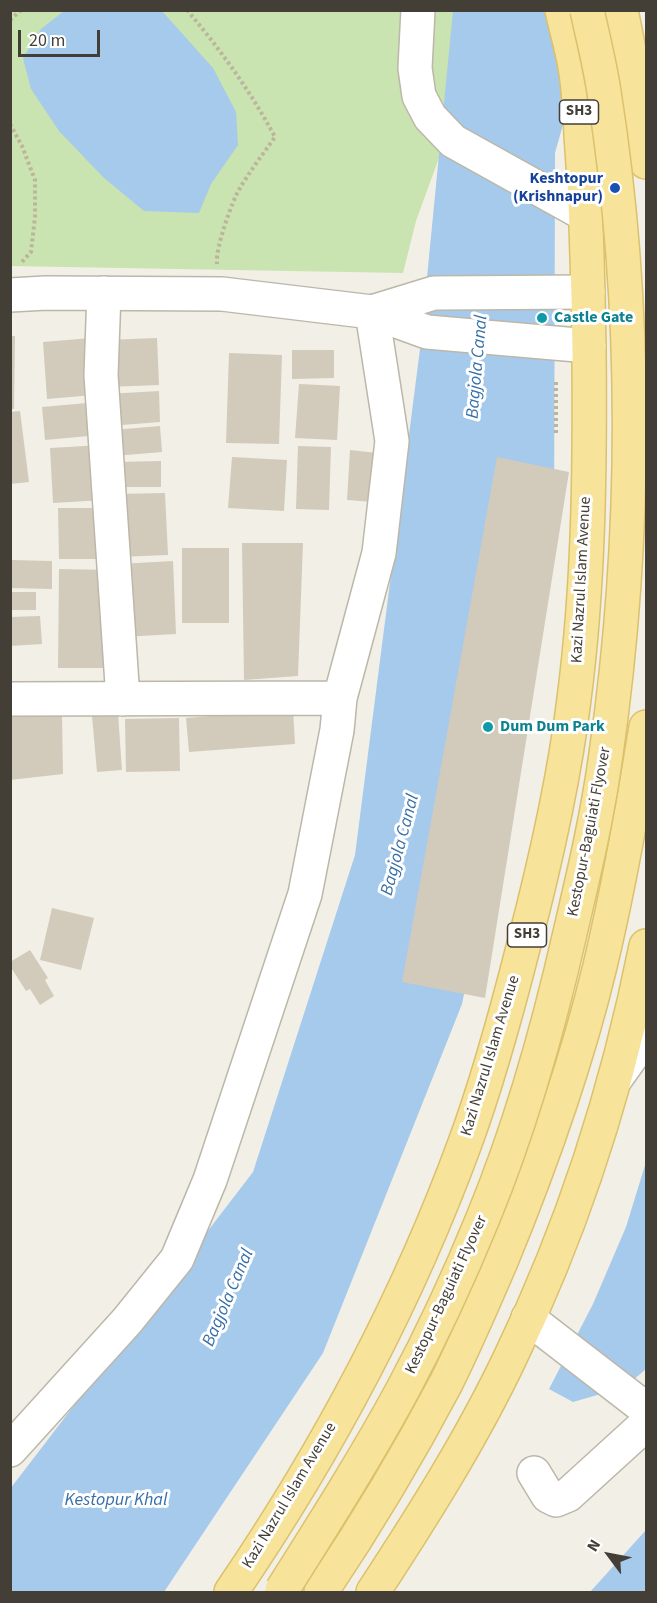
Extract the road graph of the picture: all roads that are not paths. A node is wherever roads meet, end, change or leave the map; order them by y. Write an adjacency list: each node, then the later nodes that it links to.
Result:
1 (418, 10): 6 (street)
2 (562, 10): 6 (main road, Kazi Nazrul Islam Avenue / SH3)
3 (587, 10): 24 (main road, Kestopur-Baguiati Flyover, bridge)
4 (621, 10): 5 (main road)
5 (646, 162)
6 (586, 215): 8 (main road, Kazi Nazrul Islam Avenue / SH3)
7 (13, 283): 9 (street)
8 (588, 292): 10 (street); 11 (main road, Kazi Nazrul Islam Avenue / SH3)
9 (104, 293): 10 (street); 14 (street)
10 (372, 312): 11 (street); 12 (street)
11 (589, 346): 25 (main road, Kazi Nazrul Islam Avenue / SH3)
12 (340, 698): 14 (street); 22 (street)
13 (10, 699): 14 (street)
14 (123, 699)
15 (646, 727): 26 (main road, Kestopur-Baguiati Flyover)
16 (646, 946): 18 (main road)
17 (646, 1036): 18 (street)
18 (613, 1082): 19 (main road)
19 (528, 1318): 20 (street); 27 (main road)
20 (646, 1408)
21 (646, 1424): 23 (street)
22 (10, 1450)
23 (534, 1473)
24 (282, 1592)
25 (231, 1593)
26 (321, 1593)
27 (373, 1593)

